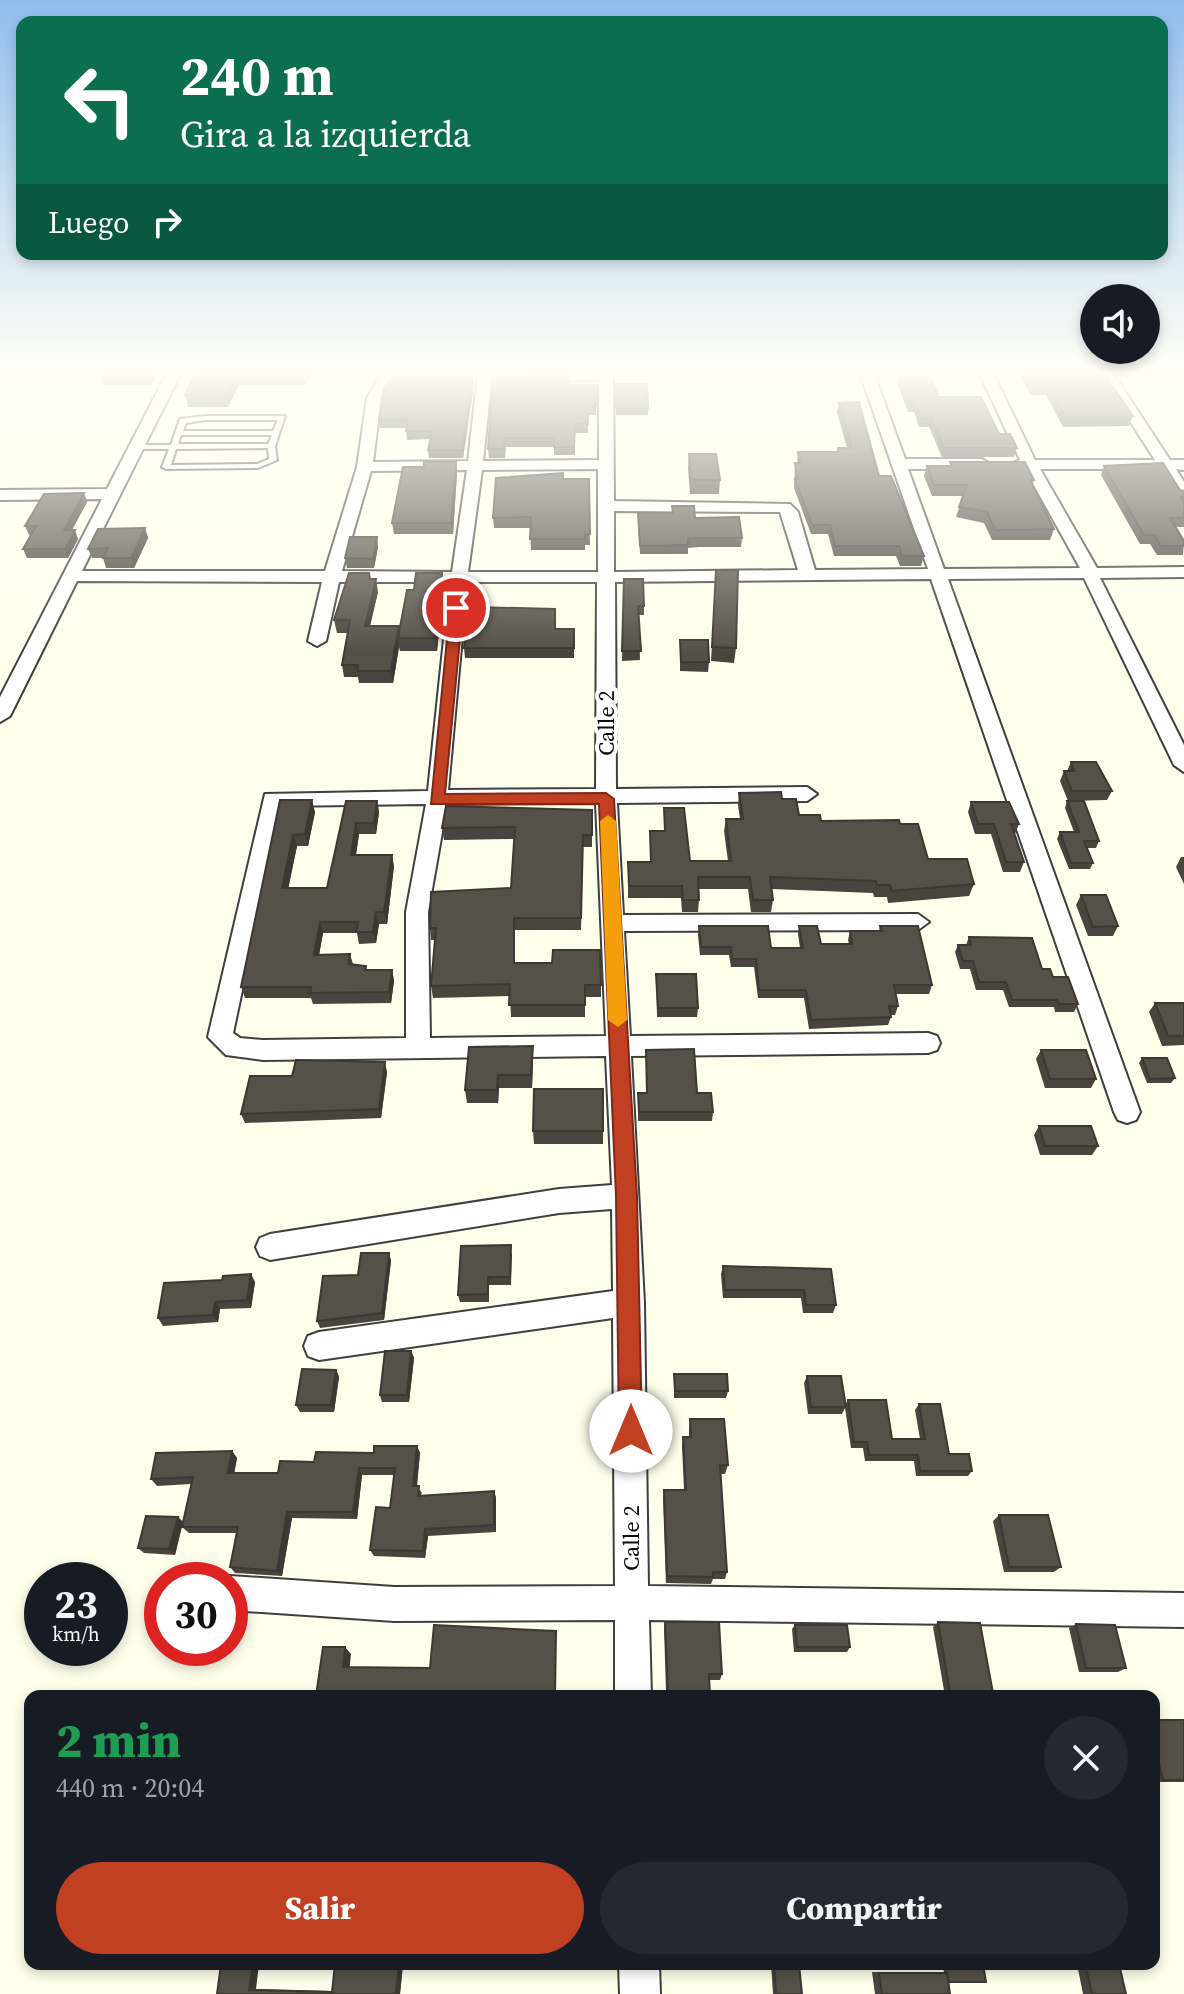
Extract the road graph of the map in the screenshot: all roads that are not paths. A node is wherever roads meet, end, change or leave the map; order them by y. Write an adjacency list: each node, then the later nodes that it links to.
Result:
1 (128, 466): 11 (street)
2 (166, 466): 3 (lane)
3 (253, 466)
4 (467, 466): 10 (street)
5 (473, 466): 21 (street)
6 (606, 466): 14 (street, Calle 2)
7 (899, 466): 15 (street)
8 (1031, 466): 16 (street)
9 (1167, 466): 12 (street)
10 (365, 467): 20 (street)
11 (114, 494): 13 (street); 19 (street)
12 (1184, 494)
13 (0, 495)
14 (607, 506): 18 (street); 22 (street, Calle 2)
15 (935, 571): 16 (street); 18 (street); 34 (street)
16 (1090, 571): 17 (street); 25 (street)
17 (1184, 572)
18 (808, 575): 22 (street)
19 (71, 576): 20 (street); 24 (street)
20 (332, 576): 21 (street); 23 (street)
21 (459, 577): 22 (street); 28 (street)
22 (605, 577): 27 (street, Calle 2)
23 (317, 641)
24 (0, 716)
25 (1184, 765)
26 (807, 794): 27 (street)
27 (606, 799): 28 (street); 30 (street, Calle 2)
28 (437, 800): 33 (street); 33 (street)
29 (918, 922): 30 (street)
30 (615, 923): 32 (street, Calle 2)
31 (928, 1043): 32 (street)
32 (619, 1046): 33 (street); 35 (street, Calle 2)
33 (418, 1047)
34 (1127, 1112)
35 (626, 1196): 36 (street); 37 (street, Calle 2)
36 (270, 1247)
37 (629, 1303): 38 (street); 40 (street, Calle 2)
38 (319, 1346)
39 (248, 1594): 40 (street)
40 (631, 1603): 41 (street); 42 (street, Calle 2)
41 (1184, 1610)
42 (633, 1690)
43 (639, 1970): 44 (street)
44 (640, 1994)

